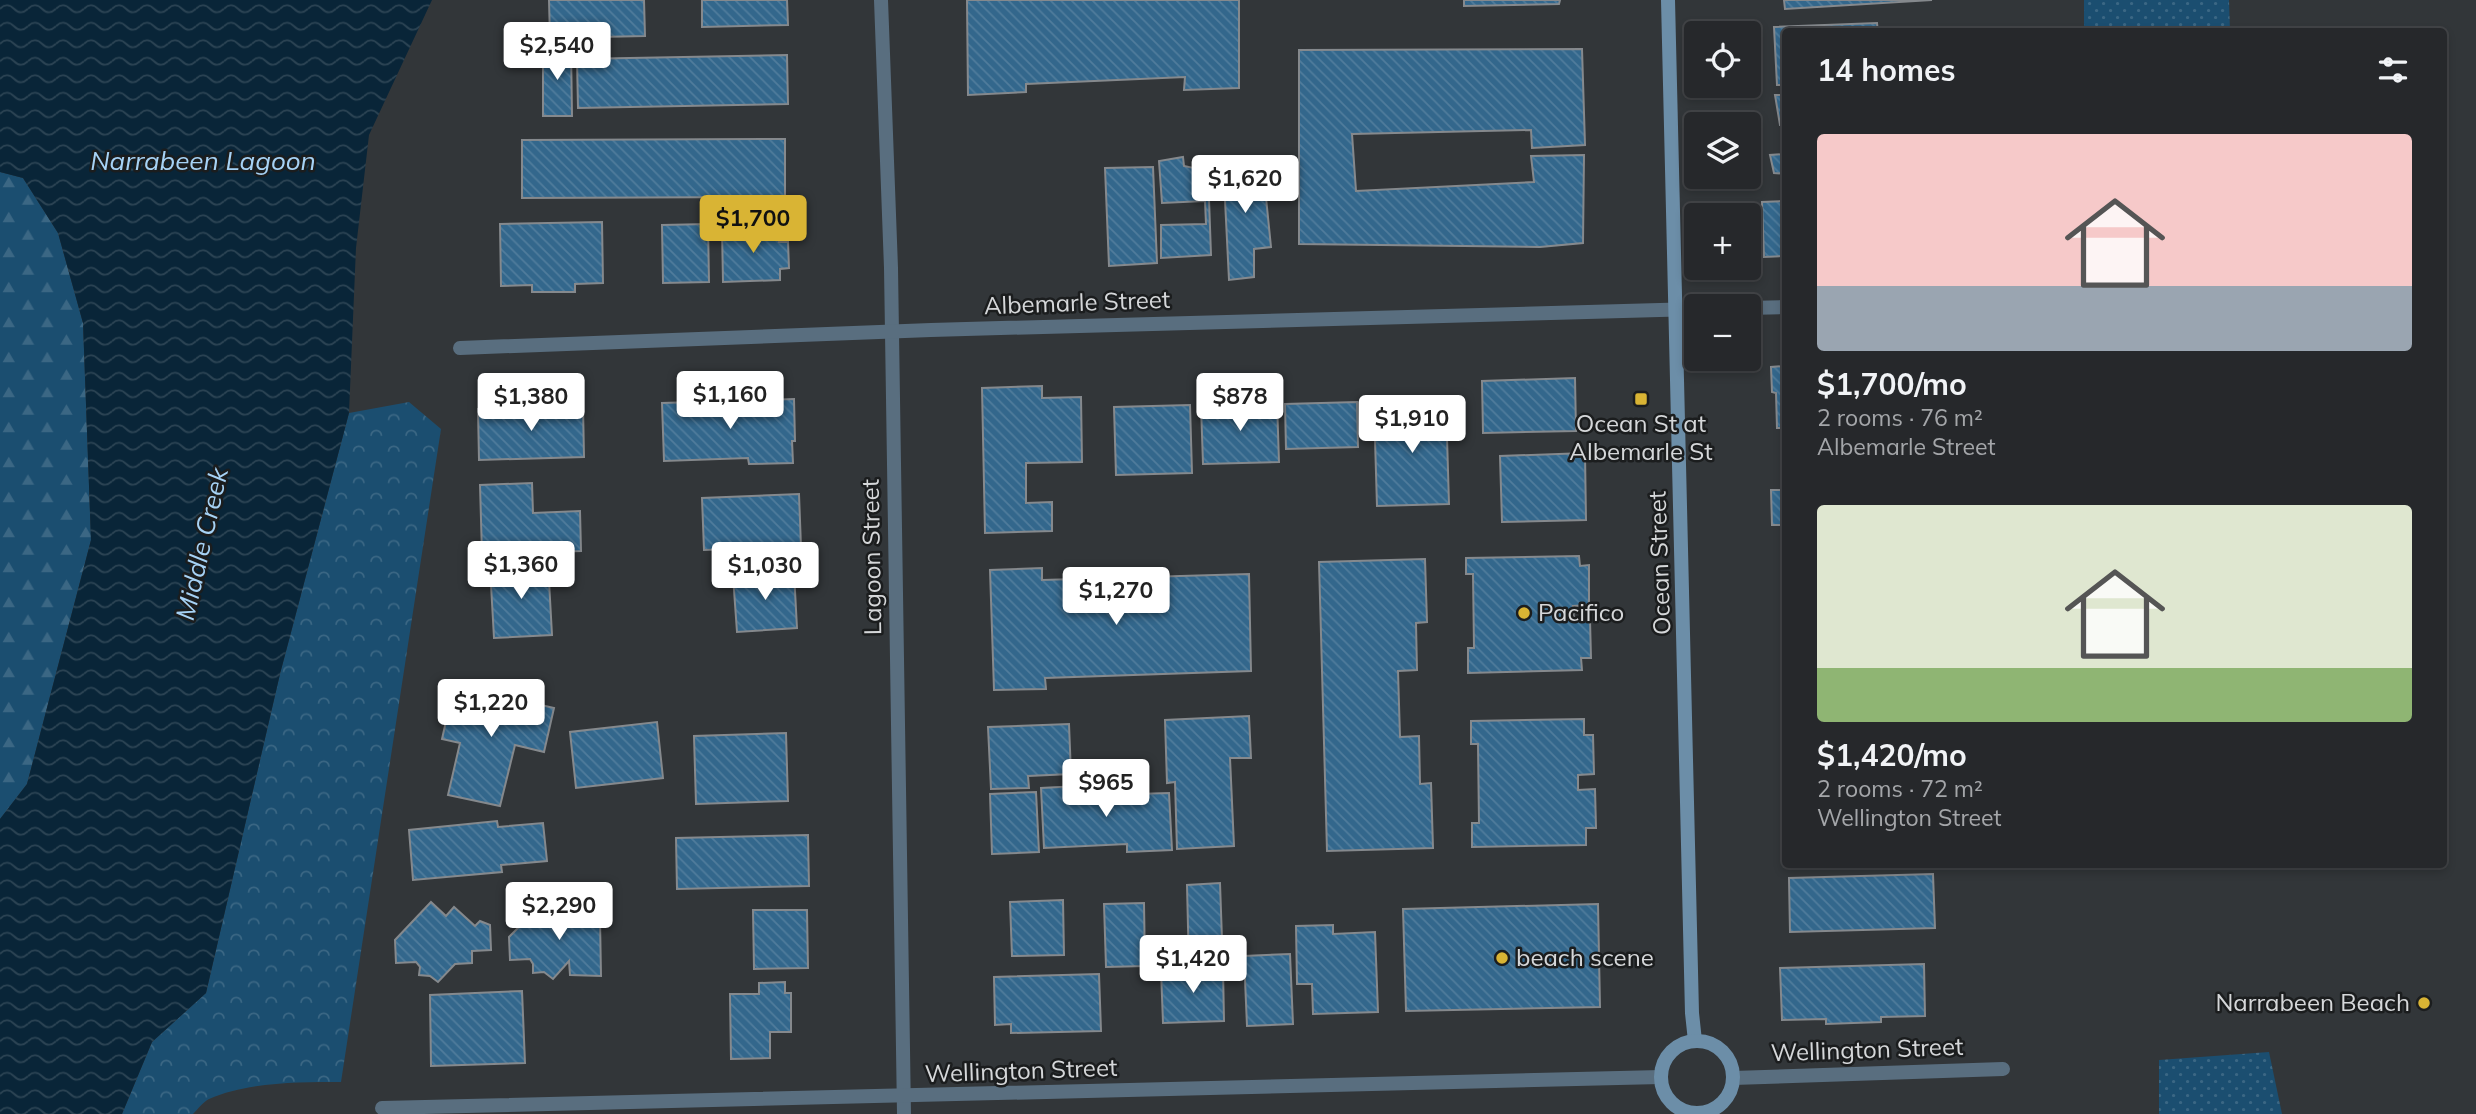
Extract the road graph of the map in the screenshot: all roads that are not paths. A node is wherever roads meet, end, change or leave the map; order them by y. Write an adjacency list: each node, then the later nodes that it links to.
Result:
1 (881, 0): 7 (street, Lagoon Street)
2 (1668, 0): 5 (street, Ocean Street)
3 (1782, 307): 4 (street)
4 (1761, 308)
5 (1675, 309): 6 (street, Albemarle Street); 7 (street, Albemarle Street); 9 (street, Ocean Street)
6 (1684, 309)
7 (891, 332): 8 (street, Albemarle Street); 13 (street, Lagoon Street)
8 (460, 348)
9 (1695, 1041): 11 (street); 12 (street)
10 (2003, 1069): 12 (street, Wellington Street)
11 (1661, 1077): 13 (street, Wellington Street); 15 (street)
12 (1732, 1078): 15 (street)
13 (904, 1097): 14 (street, Wellington Street); 16 (street, Lagoon Street)
14 (382, 1108)
15 (1695, 1113)
16 (904, 1114)

